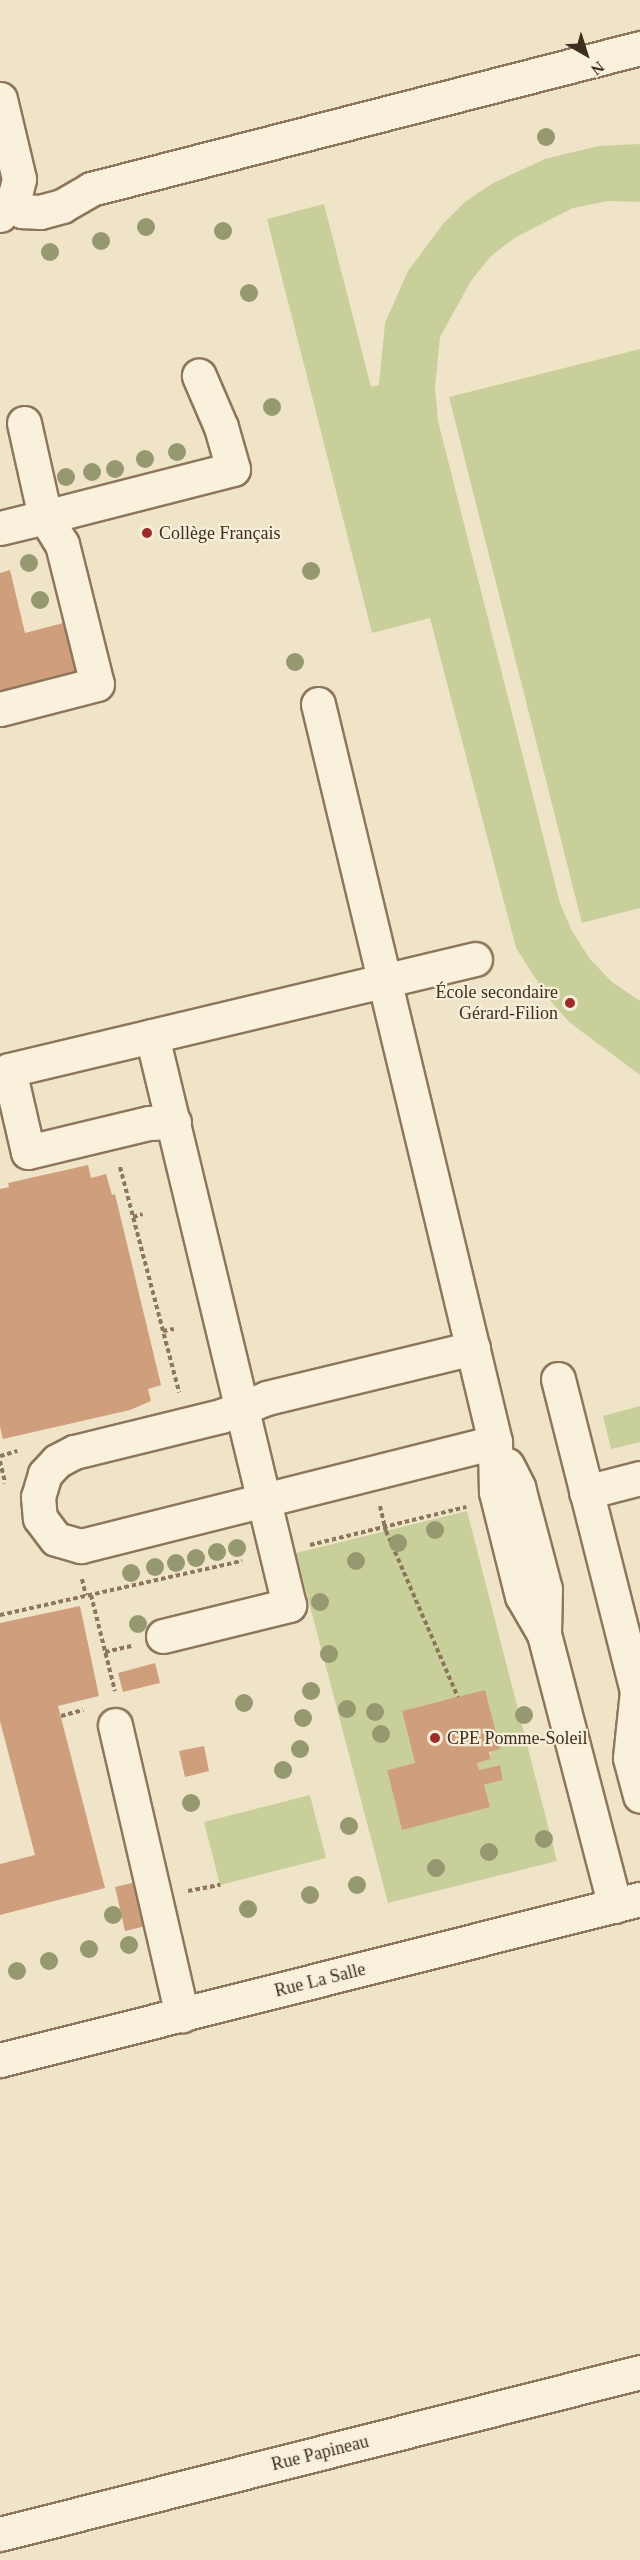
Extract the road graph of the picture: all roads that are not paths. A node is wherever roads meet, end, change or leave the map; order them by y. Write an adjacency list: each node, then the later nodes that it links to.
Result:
1 (640, 48): 3 (street)
2 (0, 99): 3 (street)
3 (5, 209)
4 (199, 376): 6 (street)
5 (24, 423): 6 (street)
6 (45, 517): 7 (street); 9 (street)
7 (0, 528)
8 (318, 704): 11 (street)
9 (0, 709)
10 (475, 959): 11 (street)
11 (384, 981): 12 (street); 14 (street)
12 (152, 1036): 13 (street); 13 (street)
13 (174, 1122): 16 (street)
14 (473, 1348): 16 (street); 17 (street)
15 (558, 1379): 19 (street)
16 (243, 1408): 20 (street); 20 (street)
17 (495, 1442): 20 (street); 24 (street)
18 (640, 1478): 19 (street)
19 (586, 1492): 23 (street)
20 (264, 1500): 21 (street)
21 (163, 1636)
22 (109, 1711): 25 (street)
23 (640, 1796)
24 (627, 1902): 25 (street, Rue La Salle)
25 (182, 2014): 26 (street, Rue La Salle)
26 (0, 2060)
27 (640, 2372): 28 (street, Rue Papineau)
28 (0, 2534)

